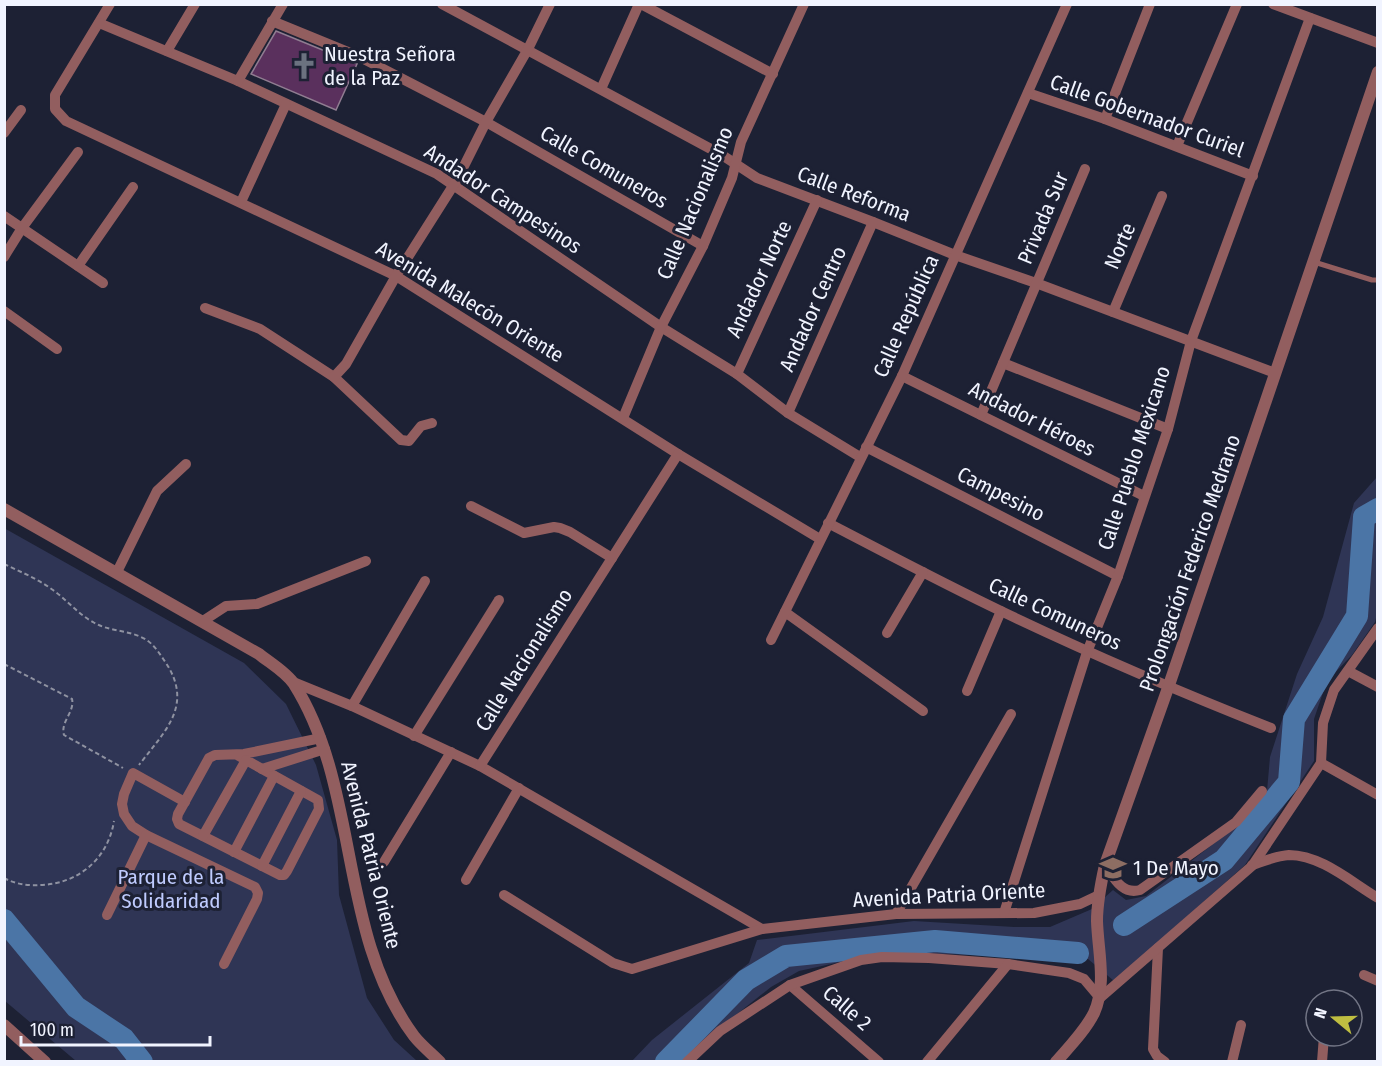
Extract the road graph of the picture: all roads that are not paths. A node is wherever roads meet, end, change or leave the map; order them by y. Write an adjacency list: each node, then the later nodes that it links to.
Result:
1 (110, 4): 15 (street)
2 (195, 4): 18 (street)
3 (283, 4): 14 (street)
4 (442, 4): 12 (street, Calle Reforma)
5 (550, 4): 17 (street)
6 (640, 4): 20 (street); 22 (street)
7 (804, 4): 20 (street, Calle Nacionalismo)
8 (1067, 4): 23 (street, Calle República)
9 (1150, 4): 26 (street)
10 (1237, 4): 29 (street)
11 (1273, 4): 13 (street)
12 (462, 9): 17 (street, Calle Reforma)
13 (1310, 18): 16 (street); 33 (street, Calle Pueblo Mexicano)
14 (272, 21): 21 (street); 27 (street, Calle Comuneros)
15 (99, 23): 18 (street, Andador Campesinos); 38 (street, Avenida Malecón Oriente)
16 (1377, 43)
17 (528, 49): 22 (street, Calle Reforma); 27 (street)
18 (167, 51): 21 (street, Andador Campesinos)
19 (1377, 72): 45 (street, Prolongación Federico Medrano)
20 (773, 74): 31 (street, Calle Nacionalismo)
21 (238, 81): 24 (street, Andador Campesinos)
22 (601, 88): 31 (street, Calle Reforma)
23 (1028, 93): 26 (street, Calle Gobernador Curiel); 43 (street, Calle República)
24 (286, 104): 34 (street, Andador Campesinos); 38 (street)
25 (21, 110): 28 (street)
26 (1105, 119): 29 (street, Calle Gobernador Curiel)
27 (486, 122): 34 (street); 42 (street, Calle Comuneros)
28 (4, 133)
29 (1176, 146): 33 (street, Calle Gobernador Curiel)
30 (78, 152): 41 (street)
31 (736, 164): 37 (street, Calle Reforma); 42 (street, Calle Nacionalismo)
32 (1085, 169): 50 (street, Privada Sur)
33 (1253, 176): 55 (street, Calle Pueblo Mexicano)
34 (453, 186): 47 (street); 54 (street, Andador Campesinos)
35 (133, 187): 46 (street)
36 (1162, 196): 53 (street, Norte)
37 (817, 200): 40 (street, Calle Reforma); 59 (street, Andador Norte)
38 (241, 202): 47 (street, Avenida Malecón Oriente)
39 (4, 216): 41 (street)
40 (873, 222): 43 (street, Calle Reforma); 62 (street, Andador Centro)
41 (22, 228): 44 (street); 46 (street)
42 (703, 246): 54 (street, Calle Nacionalismo)
43 (955, 255): 50 (street, Calle Reforma); 61 (street, Calle República)
44 (4, 257)
45 (1312, 261): 48 (lane); 58 (street, Prolongación Federico Medrano)
46 (78, 266): 49 (street)
47 (396, 276): 60 (street); 64 (street, Avenida Malecón Oriente)
48 (1377, 280)
49 (103, 283)
50 (1036, 283): 53 (street, Calle Reforma); 57 (street, Privada Sur)
51 (205, 308): 60 (street)
52 (4, 311): 56 (street)
53 (1113, 312): 55 (street, Calle Reforma)
54 (661, 327): 59 (street, Andador Campesinos); 64 (street, Calle Nacionalismo)
55 (1191, 341): 58 (street, Calle Reforma); 66 (street, Calle Pueblo Mexicano)
56 (57, 349)
57 (1003, 363): 63 (street, Privada Sur); 66 (street)
58 (1275, 373): 92 (street, Prolongación Federico Medrano)
59 (736, 374): 62 (street, Andador Campesinos)
60 (334, 376): 65 (street)
61 (902, 376): 63 (street, Andador Héroes); 67 (street, Calle República)
62 (788, 413): 67 (street, Andador Campesinos)
63 (981, 415): 70 (street, Andador Héroes)
64 (623, 418): 68 (street, Avenida Malecón Oriente)
65 (432, 423)
66 (1168, 429): 70 (street, Calle Pueblo Mexicano)
67 (863, 452): 73 (street, Calle República); 79 (street, Campesino)
68 (678, 454): 74 (street, Avenida Malecón Oriente); 75 (street, Calle Nacionalismo)
69 (186, 464): 77 (street)
70 (1144, 496): 79 (street, Calle Pueblo Mexicano)
71 (471, 506): 75 (street)
72 (4, 509): 77 (street, Avenida Patria Oriente)
73 (828, 523): 74 (street, Calle República); 78 (street, Calle Comuneros)
74 (820, 539): 83 (street, Calle República)
75 (612, 558): 105 (street, Calle Nacionalismo)
76 (366, 561): 84 (street)
77 (117, 572): 84 (street, Avenida Patria Oriente)
78 (923, 572): 82 (street, Calle Comuneros); 86 (street)
79 (1118, 576): 88 (street, Calle Pueblo Mexicano)
80 (425, 581): 94 (street)
81 (499, 600): 98 (street)
82 (1001, 611): 88 (street, Calle Comuneros); 93 (street)
83 (784, 612): 87 (street, Calle República); 95 (street)
84 (203, 621): 90 (street, Avenida Patria Oriente)
85 (1377, 628): 89 (street)
86 (887, 633)
87 (771, 640)
88 (1088, 652): 92 (street, Calle Comuneros); 124 (street, Calle Pueblo Mexicano)
89 (1348, 671): 91 (street); 104 (street)
90 (293, 682): 94 (street, Avenida Patria Oriente); 99 (street, Avenida Patria Oriente)
91 (1377, 687)
92 (1168, 688): 97 (street, Calle Comuneros); 117 (street, Prolongación Federico Medrano)
93 (967, 691)
94 (352, 706): 98 (street, Avenida Patria Oriente)
95 (923, 711)
96 (1011, 714): 125 (street)
97 (1271, 728)
98 (414, 736): 101 (street, Avenida Patria Oriente)
99 (323, 743): 100 (street); 103 (street); 138 (street, Avenida Patria Oriente)
100 (280, 748): 102 (street); 103 (street)
101 (451, 752): 105 (street, Avenida Patria Oriente); 116 (street)
102 (242, 758): 106 (street); 112 (street); 114 (street)
103 (286, 761): 106 (street)
104 (1321, 763): 111 (street); 119 (street)
105 (480, 766): 108 (street, Avenida Patria Oriente)
106 (262, 769): 107 (street)
107 (274, 776): 109 (street); 115 (street)
108 (519, 788): 120 (street); 127 (street, Avenida Patria Oriente)
109 (301, 791): 118 (street); 118 (street)
110 (1262, 791): 117 (street)
111 (1377, 795)
112 (184, 801): 113 (street); 114 (street)
113 (146, 835): 126 (street); 129 (street)
114 (203, 836): 115 (street)
115 (234, 852): 118 (street)
116 (384, 862)
117 (1105, 865): 122 (street, Prolongación Federico Medrano)
118 (262, 866)
119 (1252, 866): 123 (street); 128 (street)
120 (466, 880)
121 (504, 895): 127 (street, Avenida Patria Oriente)
122 (1099, 895): 124 (street, Avenida Patria Oriente); 134 (street, Prolongación Federico Medrano)
123 (1377, 898)
124 (1004, 913): 125 (street, Avenida Patria Oriente)
125 (896, 914): 127 (street, Avenida Patria Oriente)
126 (107, 915)
127 (762, 929)
128 (1158, 948): 134 (street); 143 (street)
129 (224, 964)
130 (1008, 964): 133 (street); 134 (street); 141 (street)
131 (1364, 975): 132 (street)
132 (1377, 981)
133 (790, 985): 139 (street); 140 (street, Calle 2)
134 (1100, 998): 142 (street, Prolongación Federico Medrano)
135 (4, 1025): 137 (street)
136 (1241, 1025): 144 (street)
137 (45, 1062)
138 (440, 1062)
139 (687, 1062)
140 (879, 1062)
141 (927, 1062)
142 (1056, 1062)
143 (1165, 1062)
144 (1232, 1062)

